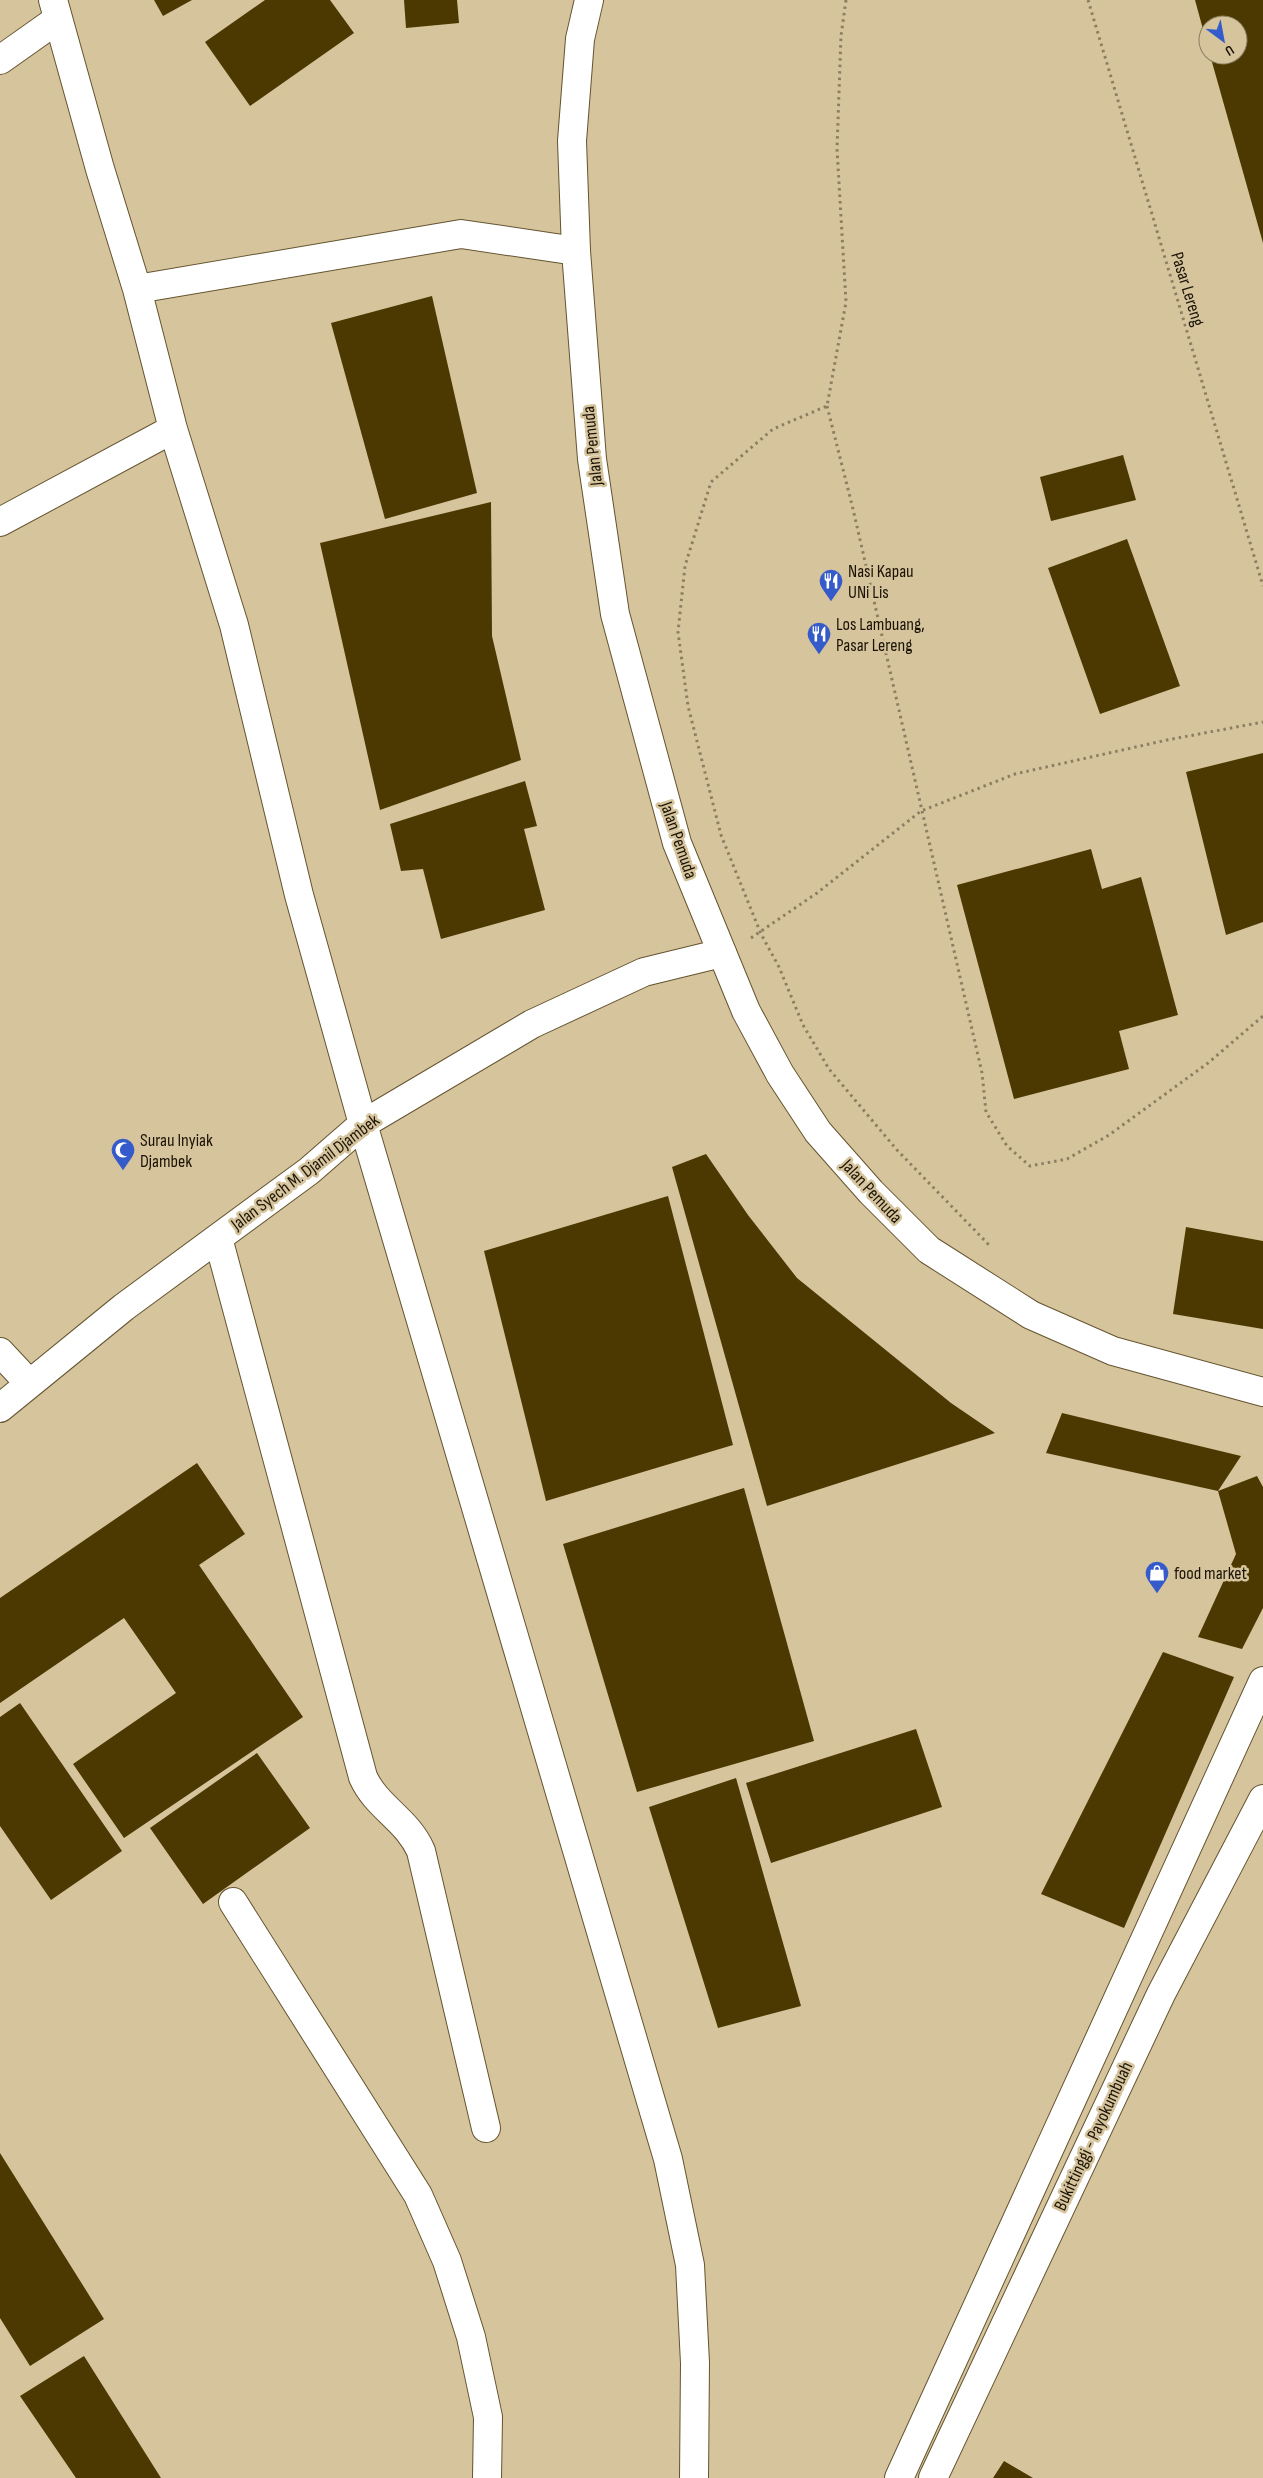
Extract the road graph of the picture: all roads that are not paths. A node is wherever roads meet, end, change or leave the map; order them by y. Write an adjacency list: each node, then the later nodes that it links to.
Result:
1 (589, 0): 4 (street, Jalan Pemuda)
2 (55, 10): 3 (street); 5 (street)
3 (0, 60)
4 (576, 251): 5 (street); 8 (street, Jalan Pemuda)
5 (137, 289): 6 (street)
6 (173, 429): 7 (street); 9 (street)
7 (0, 522)
8 (722, 953): 9 (street, Jalan Syech M. Djamil Djambek); 13 (street, Jalan Pemuda)
9 (363, 1124): 10 (street, Jalan Syech M. Djamil Djambek); 20 (street)
10 (218, 1238): 12 (street, Jalan Syech M. Djamil Djambek); 18 (street)
11 (0, 1352): 12 (street)
12 (30, 1383): 14 (street, Jalan Syech M. Djamil Djambek)
13 (1263, 1392)
14 (0, 1408)
15 (1263, 1681): 21 (street)
16 (1263, 1800): 22 (street, Bukittinggi - Payokumbuah)
17 (234, 1902): 19 (street)
18 (486, 2128)
19 (487, 2478)
20 (694, 2478)
21 (899, 2478)
22 (933, 2478)

